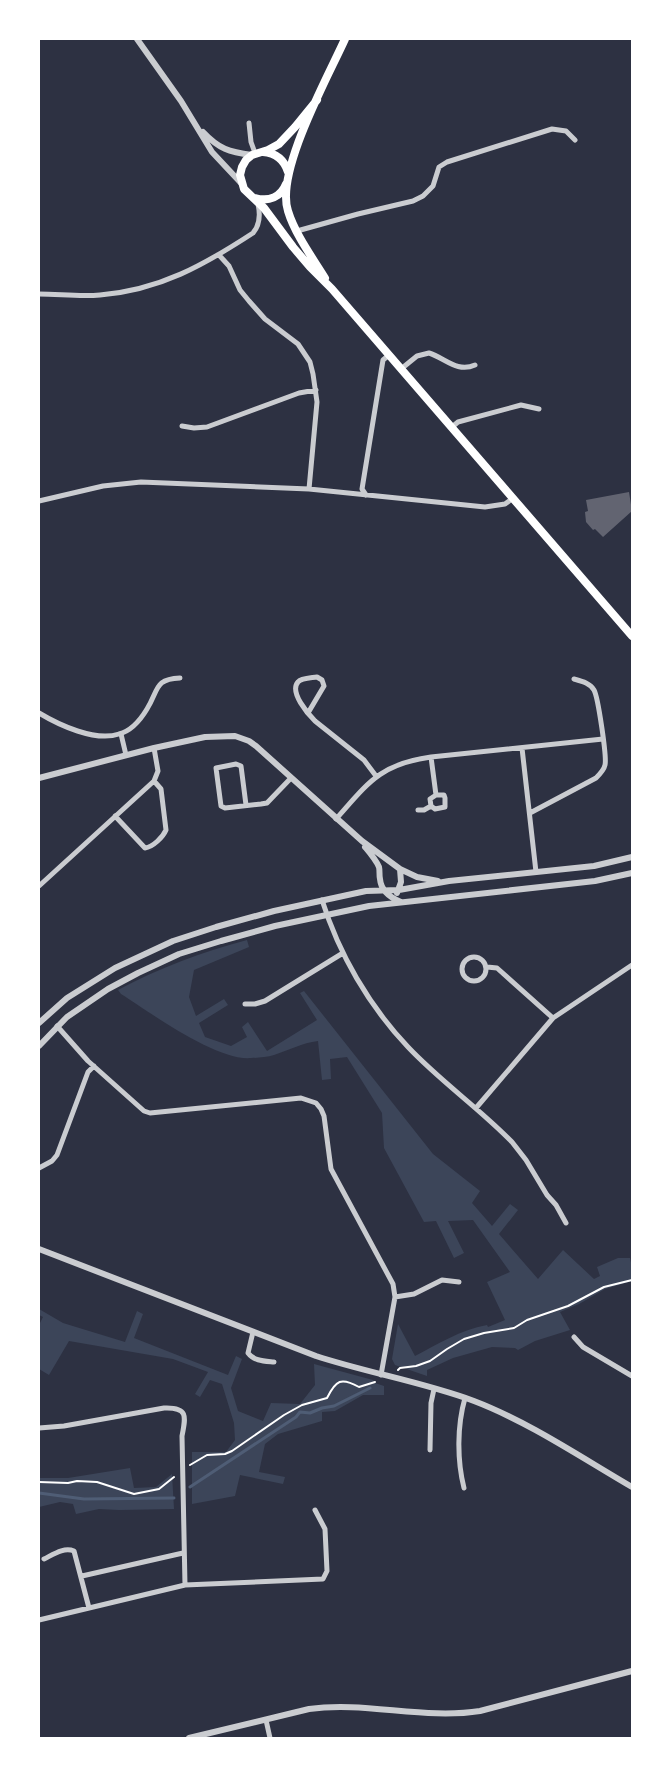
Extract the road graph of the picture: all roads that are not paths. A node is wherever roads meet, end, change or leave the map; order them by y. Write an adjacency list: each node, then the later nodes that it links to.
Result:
1 (137, 39): 5 (street)
2 (345, 39): 3 (main road)
3 (317, 100): 7 (main road); 8 (main road)
4 (249, 123): 7 (street)
5 (198, 127): 7 (street); 9 (street)
6 (574, 140): 11 (street)
7 (257, 153): 8 (main road); 9 (main road)
8 (288, 179): 10 (main road); 11 (main road)
9 (241, 184): 10 (main road)
10 (256, 199): 12 (street); 13 (main road)
11 (297, 231): 13 (main road)
12 (219, 255): 14 (street); 18 (street)
13 (332, 288): 15 (main road)
14 (39, 294)
15 (386, 358): 17 (main road); 23 (street)
16 (475, 365): 17 (street)
17 (401, 369): 21 (main road)
18 (316, 390): 20 (street); 22 (street)
19 (539, 409): 21 (street)
20 (182, 426)
21 (452, 427): 24 (main road)
22 (309, 489): 23 (street); 25 (street)
23 (366, 495): 24 (street)
24 (513, 498): 26 (main road)
25 (39, 501)
26 (632, 636)
27 (180, 678): 31 (street)
28 (574, 680): 32 (street)
29 (39, 713): 31 (street)
30 (308, 713): 30 (street); 37 (street)
31 (121, 734): 35 (street)
32 (603, 739): 34 (street); 45 (street)
33 (154, 748): 35 (street); 39 (street); 40 (street)
34 (522, 748): 36 (street); 45 (street)
35 (126, 755): 38 (street)
36 (431, 757): 37 (street); 41 (street)
37 (376, 776): 47 (street)
38 (39, 778)
39 (291, 778): 42 (street); 47 (street)
40 (154, 781): 46 (street); 46 (street)
41 (436, 795): 43 (street); 43 (street)
42 (246, 806): 42 (street)
43 (431, 806): 44 (street)
44 (418, 810)
45 (530, 813): 51 (street)
46 (115, 816): 55 (street)
47 (336, 819): 48 (street)
48 (362, 842): 50 (street); 53 (street)
49 (632, 857): 51 (street)
50 (400, 870): 54 (street); 56 (street)
51 (536, 872): 54 (street)
52 (632, 873): 61 (street)
53 (380, 880): 57 (street); 58 (street)
54 (449, 882): 56 (street)
55 (39, 886)
56 (398, 890): 58 (street); 59 (street)
57 (366, 891): 58 (street); 60 (street)
58 (384, 891): 59 (street)
59 (392, 898): 61 (street); 62 (street)
60 (322, 900): 63 (street); 69 (street)
61 (402, 902): 62 (street)
62 (382, 904): 63 (street)
63 (327, 914): 64 (street); 70 (street)
64 (343, 953): 67 (street); 73 (street)
65 (632, 965): 68 (street)
66 (487, 967): 66 (street); 68 (street)
67 (245, 1004)
68 (553, 1018): 73 (street)
69 (39, 1023)
70 (56, 1026): 71 (street); 72 (street)
71 (39, 1046)
72 (94, 1066): 74 (street); 78 (street)
73 (476, 1108): 75 (street)
74 (39, 1168)
75 (566, 1223)
76 (39, 1249): 79 (street)
77 (459, 1282): 78 (street)
78 (395, 1296): 82 (street)
79 (253, 1332): 81 (street); 82 (street)
80 (574, 1337): 83 (street)
81 (274, 1362)
82 (381, 1375): 84 (street)
83 (632, 1376)
84 (434, 1389): 85 (street); 87 (street)
85 (465, 1398): 88 (street); 89 (street)
86 (39, 1428): 91 (street)
87 (430, 1450)
88 (632, 1487)
89 (464, 1488)
90 (315, 1510): 94 (street)
91 (183, 1553): 93 (street); 94 (street)
92 (44, 1559): 93 (street)
93 (82, 1576): 95 (street)
94 (184, 1584): 95 (street)
95 (89, 1608): 96 (street)
96 (39, 1620)
97 (632, 1671): 98 (street)
98 (266, 1720): 99 (street); 100 (street)
99 (189, 1738)
100 (270, 1738)

